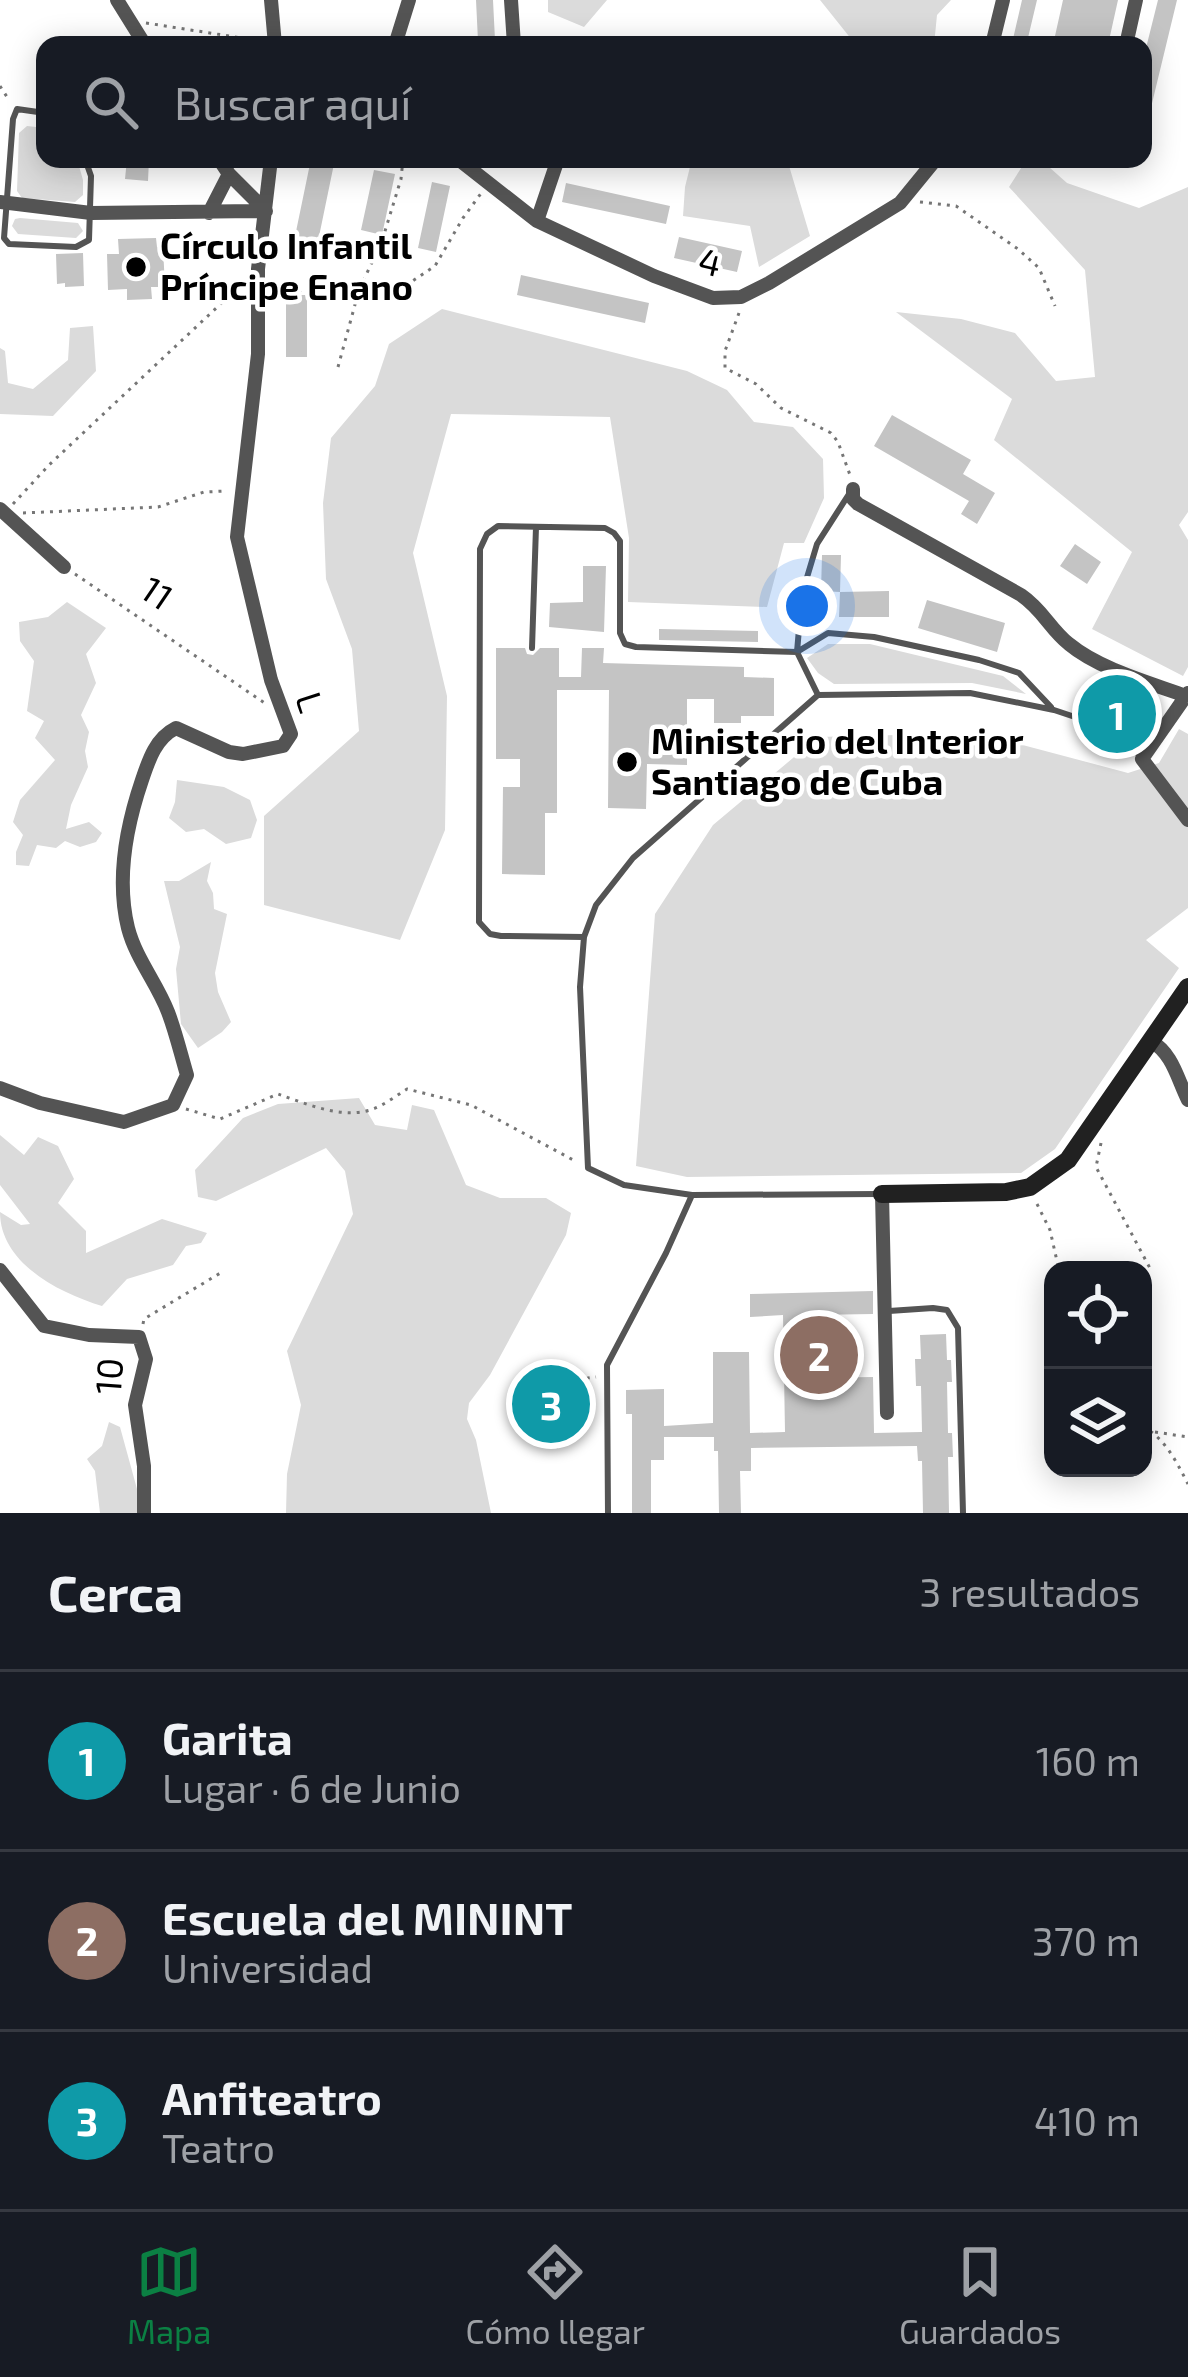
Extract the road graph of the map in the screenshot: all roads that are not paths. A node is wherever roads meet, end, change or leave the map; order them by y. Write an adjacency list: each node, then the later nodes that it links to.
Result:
1 (271, 0): 8 (street)
2 (409, 0): 9 (street)
3 (511, 0): 10 (street)
4 (1003, 0): 11 (street)
5 (1136, 0): 12 (street)
6 (124, 7): 7 (street)
7 (140, 36)
8 (273, 36)
9 (398, 36)
10 (513, 36)
11 (994, 36)
12 (1128, 36)
13 (36, 112): 21 (lane)
14 (89, 168): 24 (lane)
15 (225, 168): 20 (street)
16 (270, 168): 22 (street, L)
17 (469, 168): 25 (street, 4)
18 (555, 168): 25 (street)
19 (929, 168): 25 (street, 4)
20 (229, 175): 22 (street); 23 (street)
21 (4, 202): 24 (street); 24 (lane)
22 (266, 211): 23 (street); 40 (street, L)
23 (209, 212): 24 (street)
24 (91, 213)
25 (537, 221)
26 (853, 489): 31 (lane); 33 (street)
27 (1, 512): 29 (street)
28 (536, 526): 30 (lane); 31 (lane); 37 (lane)
29 (64, 567)
30 (532, 648)
31 (797, 652): 32 (lane); 34 (lane)
32 (818, 695): 34 (lane); 37 (lane)
33 (1187, 695): 35 (street)
34 (1054, 710): 35 (lane)
35 (1142, 759): 36 (street)
36 (1188, 820)
37 (584, 938): 43 (lane)
38 (1188, 987): 39 (street)
39 (1151, 1041): 41 (street); 42 (street)
40 (0, 1088)
41 (1188, 1100)
42 (882, 1194): 43 (lane); 45 (street)
43 (692, 1195): 48 (lane)
44 (0, 1270): 47 (street, 10)
45 (885, 1311): 46 (street); 49 (lane)
46 (887, 1413)
47 (144, 1513)
48 (608, 1513)
49 (963, 1513)

